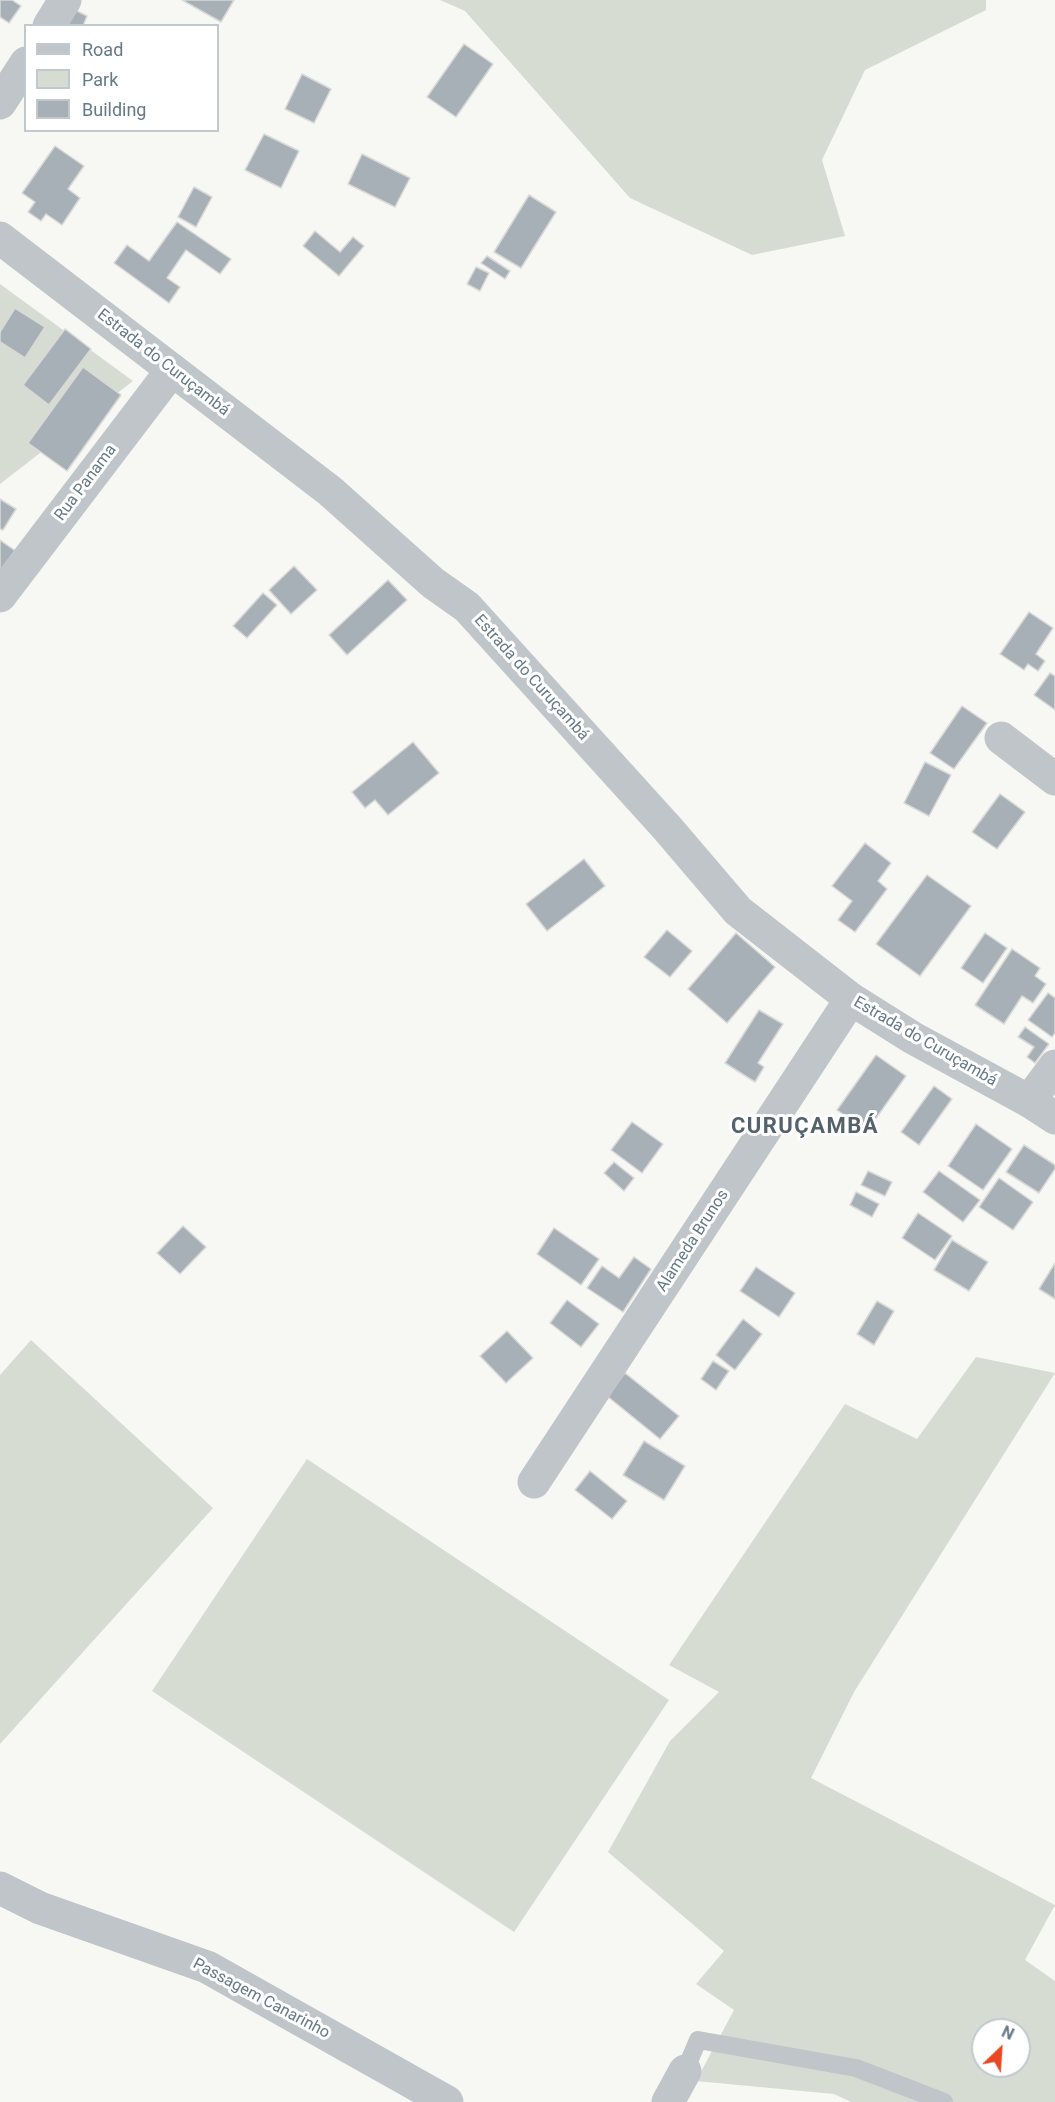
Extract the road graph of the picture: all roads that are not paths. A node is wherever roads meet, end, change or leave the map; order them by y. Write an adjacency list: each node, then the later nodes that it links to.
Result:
1 (65, 0): 2 (street)
2 (50, 24)
3 (24, 66): 4 (street)
4 (0, 103)
5 (0, 238): 6 (street, Estrada do Curuçambá)
6 (172, 370): 7 (street, Rua Panama); 10 (street, Estrada do Curuçambá)
7 (0, 596)
8 (1001, 738): 9 (street)
9 (1055, 779)
10 (851, 999): 12 (street, Estrada do Curuçambá); 13 (street, Alameda Brunos)
11 (1055, 1066): 12 (street)
12 (1042, 1110)
13 (534, 1482)
14 (0, 1888): 16 (street, Passagem Canarinho)
15 (685, 2071): 17 (street); 18 (lane)
16 (447, 2102)
17 (668, 2102)
18 (944, 2102)

